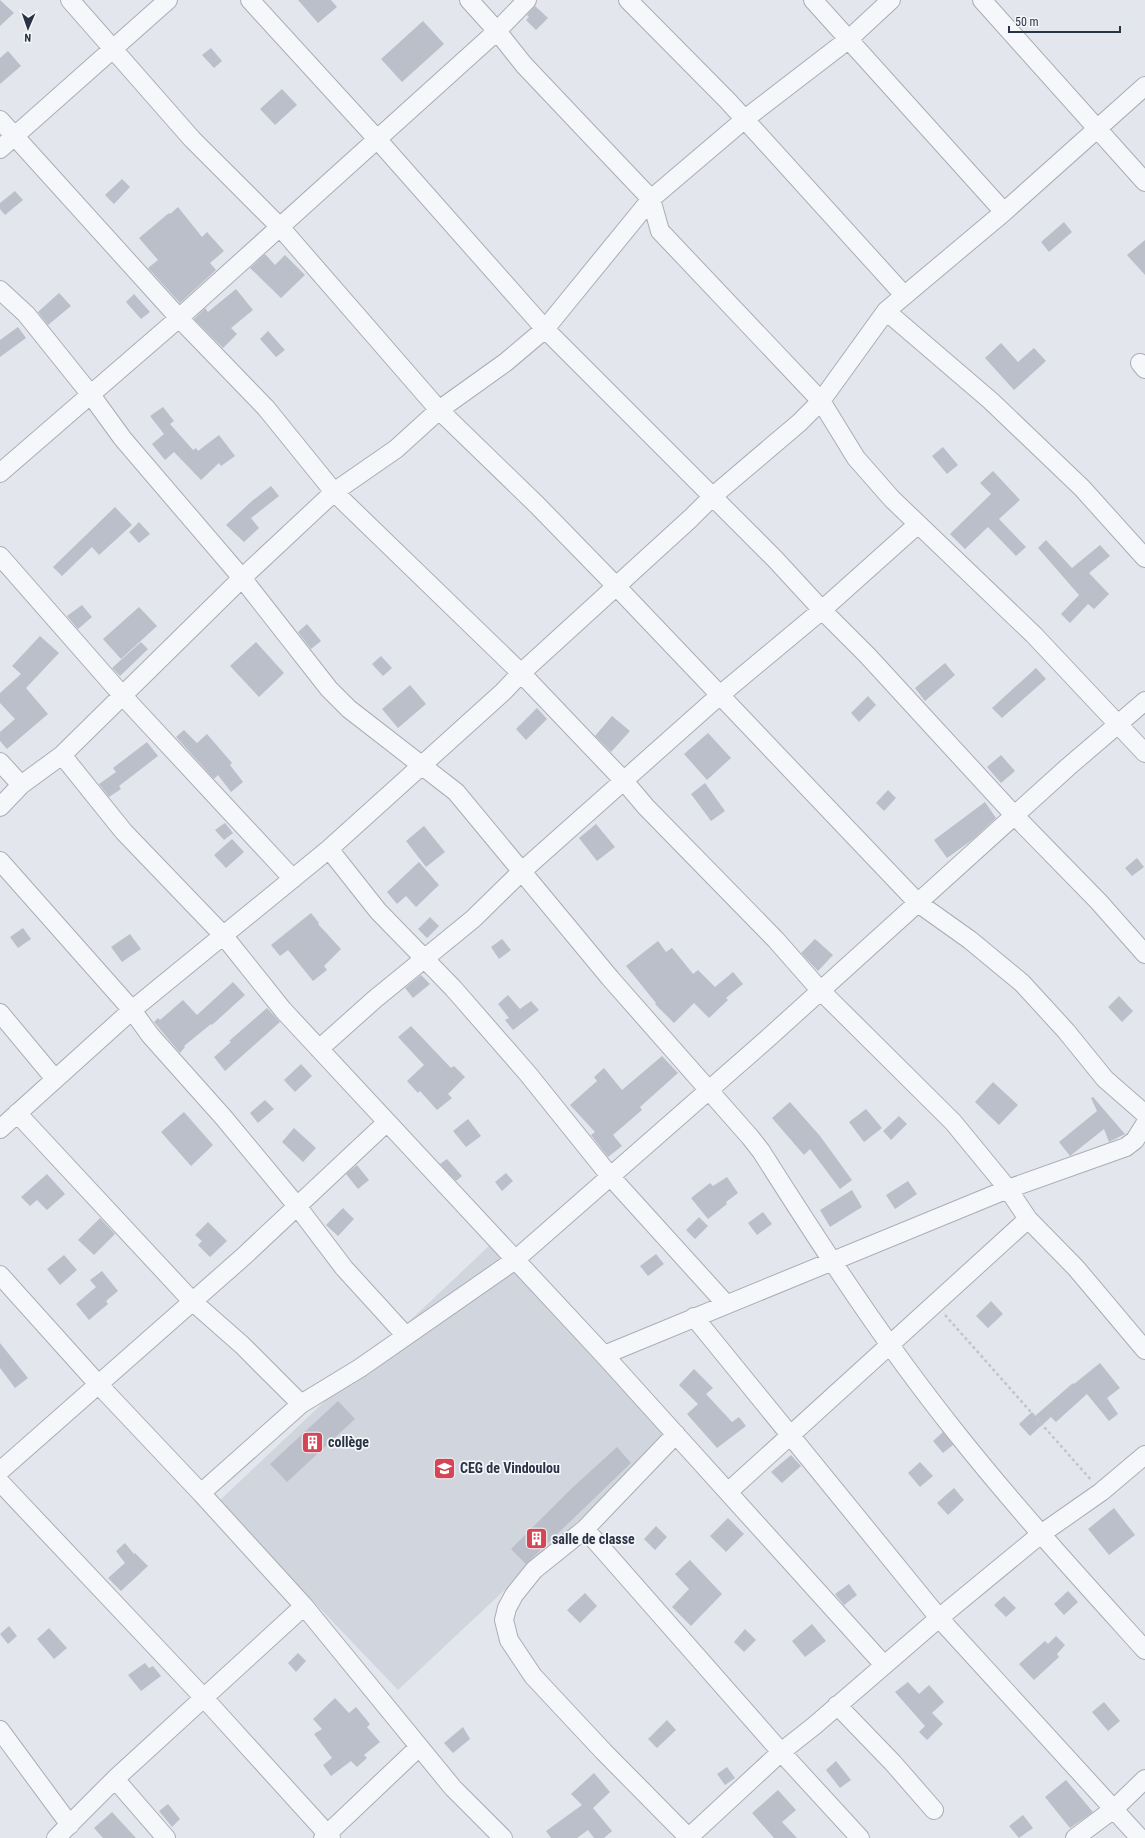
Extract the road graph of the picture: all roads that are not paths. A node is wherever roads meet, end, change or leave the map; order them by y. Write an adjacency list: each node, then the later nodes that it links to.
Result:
1 (70, 0): 12 (street)
2 (168, 0): 12 (street)
3 (250, 0): 18 (street)
4 (469, 0): 10 (street)
5 (527, 0): 10 (street)
6 (628, 0): 14 (street)
7 (812, 0): 11 (street)
8 (891, 0): 11 (street)
9 (982, 0): 16 (street)
10 (497, 31): 18 (street); 21 (street)
11 (849, 39): 14 (street); 22 (street)
12 (112, 49): 17 (street); 23 (street)
13 (1145, 86): 16 (street)
14 (745, 119): 21 (street); 25 (street)
15 (0, 120): 17 (street)
16 (1098, 130): 20 (street); 22 (street)
17 (14, 137): 19 (street); 27 (street)
18 (377, 140): 23 (street); 28 (street)
19 (0, 149)
20 (1145, 182)
21 (651, 199): 28 (street); 30 (street)
22 (1004, 212): 25 (street)
23 (280, 227): 27 (street); 31 (street)
24 (0, 290): 29 (street)
25 (904, 295): 26 (street)
26 (886, 311): 30 (street); 37 (street)
27 (179, 318): 29 (street); 33 (street)
28 (545, 329): 31 (street); 34 (street)
29 (91, 395): 32 (street); 38 (street)
30 (821, 401): 34 (street); 35 (street)
31 (439, 410): 33 (street); 39 (street)
32 (0, 473)
33 (334, 492): 38 (street); 41 (street)
34 (713, 496): 39 (street); 40 (street)
35 (917, 525): 40 (street); 45 (street)
36 (0, 556): 42 (street)
37 (1145, 558)
38 (242, 578): 42 (street); 49 (street)
39 (617, 586): 41 (street); 43 (street)
40 (822, 610): 43 (street); 53 (street)
41 (521, 673): 49 (street); 50 (street)
42 (122, 695): 47 (street); 57 (street)
43 (720, 695): 50 (street); 58 (street)
44 (1145, 701): 45 (street)
45 (1118, 725): 46 (street); 53 (street)
46 (1145, 753)
47 (62, 755): 51 (street); 59 (street)
48 (0, 762): 51 (street)
49 (422, 764): 54 (street); 56 (street)
50 (624, 781): 56 (street); 62 (street)
51 (20, 785): 52 (street)
52 (0, 807)
53 (1015, 816): 58 (street); 60 (street)
54 (329, 849): 57 (street); 61 (street)
55 (0, 861): 63 (street)
56 (521, 872): 61 (street); 67 (street)
57 (293, 879): 59 (street)
58 (918, 903): 62 (street); 69 (street)
59 (223, 935): 63 (street); 65 (street)
60 (1145, 954)
61 (425, 958): 65 (street); 73 (street)
62 (820, 990): 67 (street); 74 (street)
63 (132, 1010): 66 (street); 75 (street)
64 (0, 1013): 66 (street)
65 (319, 1049): 70 (street)
66 (55, 1079): 68 (street)
67 (708, 1090): 73 (street); 78 (street)
68 (17, 1113): 72 (street); 80 (street)
69 (1145, 1114)
70 (387, 1122): 75 (street); 77 (street)
71 (1145, 1124): 74 (street)
72 (0, 1128)
73 (610, 1176): 77 (street); 81 (street)
74 (1008, 1189): 76 (street); 78 (street)
75 (297, 1206): 80 (street); 83 (street)
76 (1028, 1219): 84 (street); 85 (street)
77 (515, 1260): 83 (street); 86 (street)
78 (831, 1261): 81 (street); 84 (street)
79 (0, 1275): 87 (street)
80 (192, 1301): 87 (street); 88 (street)
81 (726, 1304): 82 (street)
82 (694, 1318): 86 (street); 90 (street)
83 (406, 1336): 88 (street)
84 (891, 1345): 90 (street); 97 (street)
85 (1145, 1350)
86 (604, 1355): 89 (street)
87 (98, 1384): 92 (street); 95 (street)
88 (300, 1404): 95 (street)
89 (676, 1434): 94 (street); 96 (street)
90 (790, 1434): 94 (street); 99 (street)
91 (1145, 1455): 97 (street)
92 (0, 1471)
93 (0, 1482): 102 (street)
94 (728, 1492): 101 (street)
95 (201, 1493): 98 (street)
96 (585, 1529): 106 (street); 116 (street)
97 (1041, 1534): 99 (street); 100 (street)
98 (304, 1606): 102 (street); 105 (street)
99 (939, 1618): 101 (street); 109 (street)
100 (1145, 1650)
101 (884, 1665): 103 (street)
102 (204, 1698): 108 (street); 112 (street)
103 (837, 1705): 106 (street); 110 (street)
104 (0, 1730): 111 (street)
105 (419, 1747): 112 (street); 115 (street)
106 (782, 1752): 116 (street); 117 (street)
107 (1145, 1778): 109 (street)
108 (116, 1779): 111 (street); 114 (street)
109 (1114, 1808): 118 (street); 119 (street)
110 (934, 1810)
111 (70, 1825): 113 (street)
112 (327, 1836)
113 (56, 1838)
114 (166, 1838)
115 (503, 1838)
116 (689, 1838)
117 (860, 1838)
118 (1075, 1838)
119 (1140, 1838)

